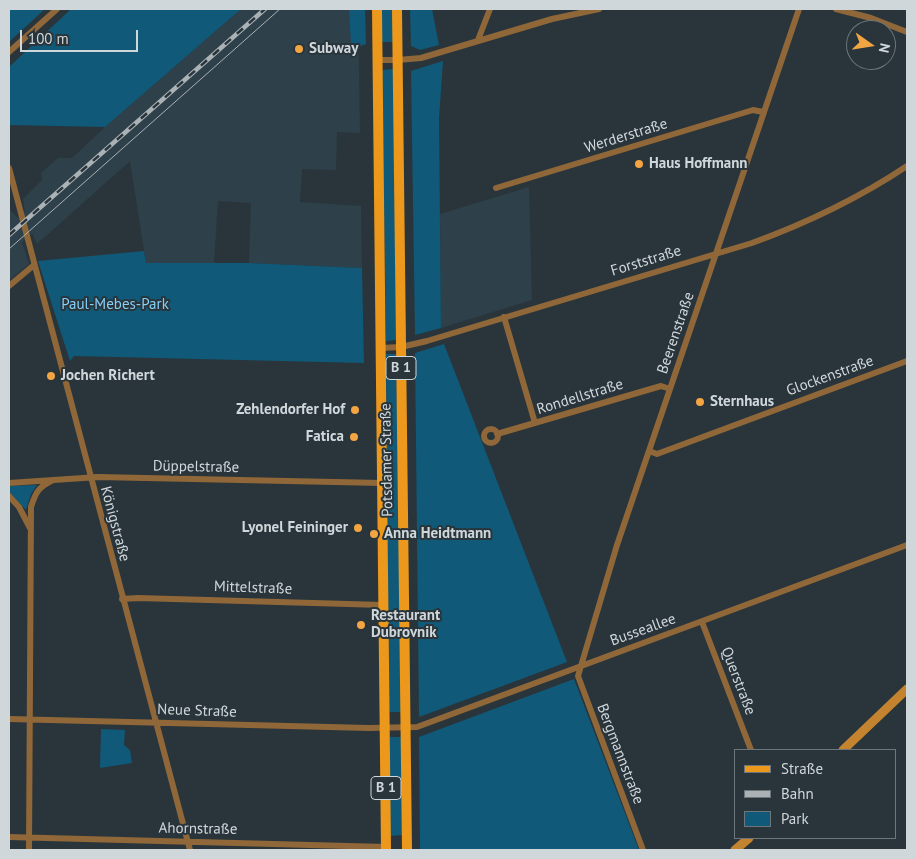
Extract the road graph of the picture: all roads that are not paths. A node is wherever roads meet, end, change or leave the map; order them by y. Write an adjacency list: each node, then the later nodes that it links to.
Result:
1 (57, 9): 10 (street)
2 (377, 9): 11 (main road, Potsdamer Straße / B 1)
3 (397, 9): 12 (main road, Potsdamer Straße / B 1)
4 (490, 9): 9 (street)
5 (599, 9): 9 (street)
6 (799, 9): 13 (street, Beerenstraße)
7 (836, 9): 8 (street)
8 (907, 32)
9 (478, 40): 12 (street)
10 (9, 52)
11 (377, 60): 12 (street); 22 (main road, Potsdamer Straße / B 1)
12 (398, 60): 21 (main road, Potsdamer Straße / B 1)
13 (764, 112): 16 (street, Werderstraße); 17 (street, Beerenstraße)
14 (907, 166): 17 (street, Forststraße)
15 (9, 168): 18 (street, Königstraße)
16 (496, 188)
17 (716, 253): 20 (street, Forststraße); 24 (street, Beerenstraße)
18 (34, 265): 19 (street); 28 (street, Königstraße)
19 (9, 286)
20 (504, 317): 21 (street, Forststraße); 25 (street)
21 (401, 347): 22 (street, Forststraße); 44 (main road, Potsdamer Straße / B 1)
22 (381, 348): 31 (main road, Potsdamer Straße / B 1)
23 (907, 361): 27 (street, Glockenstraße)
24 (670, 389): 25 (street, Rondellstraße); 27 (street, Beerenstraße)
25 (535, 423): 26 (street, Rondellstraße)
26 (498, 434)
27 (649, 451): 38 (street, Beerenstraße)
28 (90, 478): 29 (street, Düppelstraße); 31 (street, Düppelstraße); 35 (street, Königstraße)
29 (53, 480): 30 (street, Düppelstraße); 33 (street)
30 (9, 482)
31 (382, 483): 36 (main road, Potsdamer Straße / B 1)
32 (9, 496): 33 (street)
33 (30, 529): 41 (street)
34 (907, 545): 37 (street, Busseallee)
35 (122, 599): 36 (street, Mittelstraße); 42 (street, Königstraße)
36 (384, 604): 43 (main road, Potsdamer Straße / B 1)
37 (702, 622): 38 (street, Busseallee); 45 (street, Querstraße)
38 (581, 666): 44 (street, Busseallee); 55 (street, Bergmannstraße)
39 (907, 690): 46 (street)
40 (9, 719): 41 (street, Neue Straße)
41 (30, 719): 42 (street, Neue Straße); 48 (street)
42 (156, 722): 43 (street, Neue Straße); 50 (street, Königstraße)
43 (385, 728): 44 (street, Busseallee); 51 (main road, Potsdamer Straße / B 1)
44 (406, 728): 54 (main road, Potsdamer Straße / B 1)
45 (752, 749)
46 (843, 749)
47 (9, 837): 48 (street, Ahornstraße)
48 (29, 838): 50 (street, Ahornstraße); 52 (street)
49 (748, 839): 56 (street)
50 (188, 842): 51 (street, Ahornstraße); 53 (street, Königstraße)
51 (386, 849)
52 (29, 850)
53 (190, 850)
54 (407, 850)
55 (643, 850)
56 (735, 850)

